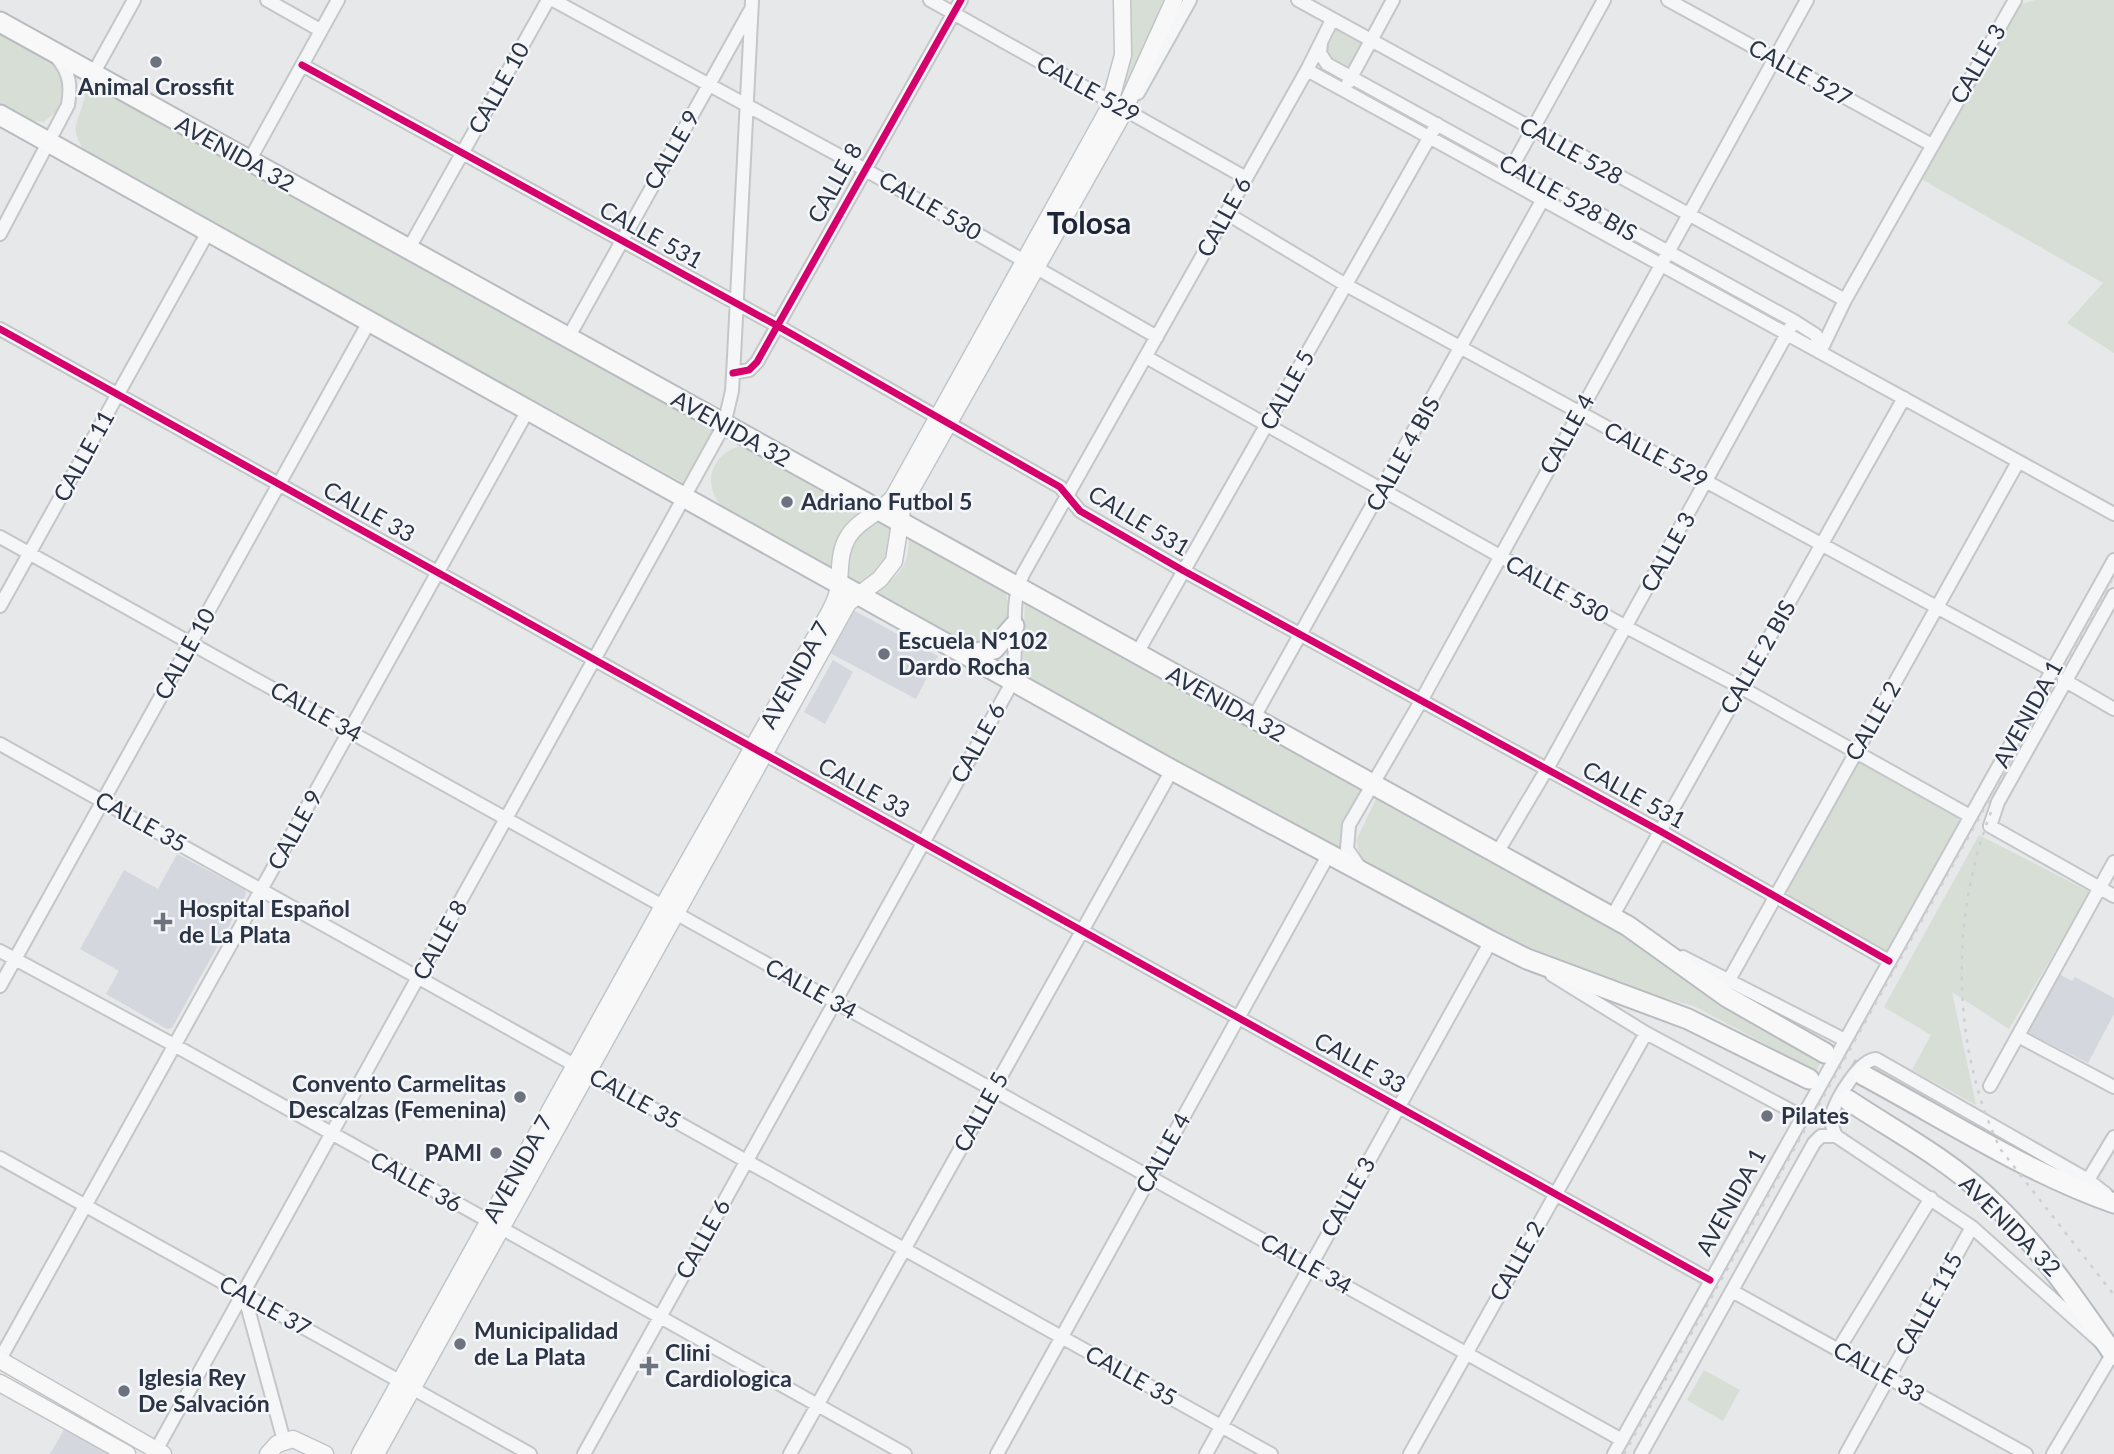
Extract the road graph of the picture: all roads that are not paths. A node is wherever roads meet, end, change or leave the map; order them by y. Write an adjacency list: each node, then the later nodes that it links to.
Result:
1 (134, 0): 27 (street)
2 (267, 0): 20 (street)
3 (338, 0): 20 (street)
4 (551, 0): 29 (street, CALLE 530); 39 (street, CALLE 10)
5 (930, 0): 17 (street, CALLE 529)
6 (961, 0): 17 (street, CALLE 8)
7 (1122, 0): 32 (main road, AVENIDA 7)
8 (1174, 0): 32 (main road, AVENIDA 7)
9 (1190, 0): 32 (street, AVENIDA 7)
10 (1298, 0): 18 (street, CALLE 528)
11 (1393, 0): 21 (street)
12 (1604, 0): 35 (street)
13 (1668, 0): 24 (street, CALLE 527)
14 (1807, 0): 24 (street, CALLE 4)
15 (2015, 0): 38 (street, CALLE 3)
16 (753, 3): 29 (street, CALLE 9); 31 (street, CALLE 8)
17 (954, 13): 32 (street, CALLE 529); 41 (street, CALLE 8)
18 (1332, 19): 21 (street, CALLE 528); 22 (street, CALLE 6)
19 (0, 22): 23 (highway, AVENIDA 32)
20 (320, 30): 25 (street)
21 (1370, 40): 28 (street); 35 (street, CALLE 528)
22 (1321, 42): 26 (street, CALLE 6); 28 (street, CALLE 528 BIS)
23 (51, 51): 27 (highway, AVENIDA 32); 37 (street)
24 (1774, 58): 38 (street, CALLE 527); 46 (street, CALLE 4)
25 (302, 65): 39 (street, CALLE 531); 40 (street)
26 (1307, 70): 30 (street, CALLE 528 BIS); 43 (street, CALLE 6)
27 (93, 74): 40 (highway, AVENIDA 32)
28 (1351, 77): 30 (street); 34 (street, CALLE 528 BIS)
29 (710, 85): 31 (street, CALLE 530); 49 (street, CALLE 9)
30 (1345, 89): 36 (street, CALLE 528 BIS)
31 (747, 103): 41 (street, CALLE 530); 55 (street, CALLE 8)
32 (1118, 106): 43 (street, CALLE 529); 52 (main road, AVENIDA 7)
33 (0, 115): 37 (highway)
34 (1437, 124): 36 (street, CALLE 5); 42 (street, CALLE 528 BIS)
35 (1532, 129): 42 (street); 46 (street, CALLE 528)
36 (1429, 136): 42 (street, CALLE 528 BIS); 53 (street, CALLE 5)
37 (50, 144): 47 (highway); 48 (street)
38 (1932, 145): 54 (street, CALLE 3)
39 (463, 152): 49 (street, CALLE 531); 50 (street, CALLE 10)
40 (249, 161): 50 (highway, AVENIDA 32)
41 (864, 169): 52 (street, CALLE 530); 58 (street, CALLE 8)
42 (1508, 172): 44 (street, CALLE 528 BIS)
43 (1246, 178): 45 (street, CALLE 6)
44 (1544, 192): 51 (street, CALLE 528 BIS); 63 (street, CALLE 4 BIS)
45 (1226, 213): 53 (street, CALLE 529); 61 (street, CALLE 6)
46 (1686, 215): 51 (street, CALLE 4); 54 (street, CALLE 528)
47 (208, 232): 57 (highway); 67 (street, CALLE 11)
48 (0, 234)
49 (621, 242): 55 (street, CALLE 531); 62 (street, CALLE 9)
50 (408, 250): 62 (highway, AVENIDA 32)
51 (1664, 259): 56 (street, CALLE 528 BIS); 60 (street, CALLE 528 BIS); 70 (street, CALLE 4)
52 (1031, 264): 61 (street, CALLE 530); 71 (main road, AVENIDA 7)
53 (1346, 285): 63 (street, CALLE 529); 73 (street, CALLE 5)
54 (1845, 300): 64 (street, CALLE 3)
55 (737, 304): 58 (street, CALLE 531); 66 (street, CALLE 8)
56 (1794, 321): 60 (street, CALLE 3); 64 (street, CALLE 528 BIS)
57 (369, 322): 69 (highway); 76 (street, CALLE 10)
58 (776, 326): 66 (street, CALLE 8); 71 (street, CALLE 531)
59 (0, 328): 67 (street, CALLE 33)
60 (1787, 335): 64 (street, CALLE 528 BIS); 75 (street, CALLE 3)
61 (1157, 337): 65 (street, CALLE 6)
62 (568, 338): 72 (highway, AVENIDA 32)
63 (1463, 348): 70 (street, CALLE 529); 77 (street, CALLE 4 BIS)
64 (1821, 350): 68 (street, CALLE 528 BIS)
65 (1146, 357): 73 (street, CALLE 530); 78 (street, CALLE 6)
66 (733, 373): 72 (street, CALLE 8)
67 (118, 394): 76 (street, CALLE 33); 85 (street, CALLE 11)
68 (1904, 398): 74 (street, CALLE 528 BIS); 84 (street, CALLE 2 BIS)
69 (528, 410): 79 (highway); 89 (street, CALLE 9)
70 (1578, 413): 75 (street, CALLE 529); 86 (street, CALLE 4)
71 (944, 421): 78 (street, CALLE 531); 80 (main road, AVENIDA 7); 82 (main road, AVENIDA 7)
72 (724, 425): 79 (street, CALLE 8); 80 (highway, AVENIDA 32)
73 (1266, 426): 77 (street, CALLE 530); 88 (street, CALLE 5)
74 (2018, 462): 81 (street, CALLE 528 BIS); 95 (street, CALLE 2)
75 (1707, 482): 84 (street, CALLE 529); 97 (street, CALLE 3)
76 (279, 484): 89 (street, CALLE 33); 99 (street, CALLE 10)
77 (1382, 492): 86 (street, CALLE 530); 98 (street, CALLE 4 BIS)
78 (1067, 496): 88 (street, CALLE 531); 91 (street, CALLE 6)
79 (684, 498): 90 (highway); 102 (street, CALLE 8)
80 (880, 511): 82 (highway, AVENIDA 32); 90 (main road, AVENIDA 7)
81 (2114, 514)
82 (899, 521): 91 (highway, AVENIDA 32); 92 (main road, AVENIDA 7)
83 (0, 537): 85 (street, CALLE 34)
84 (1822, 546): 95 (street, CALLE 529); 106 (street, CALLE 2 BIS)
85 (30, 553): 94 (street, CALLE 11); 99 (street, CALLE 34)
86 (1499, 556): 97 (street, CALLE 530); 107 (street, CALLE 4)
87 (2114, 560): 103 (street, AVENIDA 1)
88 (1184, 571): 98 (street, CALLE 531); 101 (street, CALLE 5)
89 (438, 572): 102 (street, CALLE 33); 110 (street, CALLE 9)
90 (839, 583): 92 (highway); 113 (main road, AVENIDA 7)
91 (1018, 587): 96 (street, CALLE 6); 101 (highway, AVENIDA 32)
92 (858, 594): 100 (highway); 113 (main road, AVENIDA 7)
93 (2114, 595): 105 (street, AVENIDA 1)
94 (0, 606)
95 (1937, 610): 103 (street, CALLE 529); 112 (street, CALLE 2)
96 (1014, 626): 100 (highway); 104 (street, CALLE 6)
97 (1626, 627): 106 (street, CALLE 530); 114 (street, CALLE 3)
98 (1300, 636): 107 (street, CALLE 531); 109 (street, CALLE 4 BIS)
99 (191, 643): 110 (street, CALLE 34); 117 (street, CALLE 10)
100 (968, 655): 104 (highway)
101 (1136, 655): 109 (highway, AVENIDA 32)
102 (594, 659): 113 (street, CALLE 33); 119 (street, CALLE 8)
103 (2052, 670): 118 (street, AVENIDA 1)
104 (1011, 680): 115 (highway); 121 (street, CALLE 6)
105 (2064, 680): 108 (street); 126 (street, AVENIDA 1)
106 (1740, 687): 112 (street, CALLE 530); 120 (street, CALLE 2 BIS)
107 (1421, 701): 114 (street, CALLE 531); 116 (street, CALLE 4)
108 (2114, 709)
109 (1253, 719): 116 (highway, AVENIDA 32)
110 (349, 731): 119 (street, CALLE 34); 127 (street, CALLE 9)
111 (0, 744): 117 (street, CALLE 35)
112 (1856, 750): 118 (street, CALLE 530); 129 (street, CALLE 2)
113 (759, 751): 121 (street, CALLE 33); 130 (main road, AVENIDA 7)
114 (1547, 769): 120 (street, CALLE 531); 123 (street, CALLE 3)
115 (1172, 770): 122 (highway); 132 (street, CALLE 5)
116 (1373, 785): 123 (highway, AVENIDA 32); 125 (street, CALLE 4)
117 (103, 802): 127 (street, CALLE 35); 137 (street, CALLE 10)
118 (1970, 816): 138 (street, AVENIDA 1)
119 (506, 819): 130 (street, CALLE 34); 139 (street, CALLE 8)
120 (1660, 831): 129 (street, CALLE 531); 131 (street, CALLE 2 BIS)
121 (922, 842): 132 (street, CALLE 33); 142 (street, CALLE 6)
122 (1330, 852): 125 (highway); 143 (street, CALLE 4)
123 (1497, 853): 131 (highway, AVENIDA 32)
124 (2114, 862): 126 (street)
125 (1361, 869): 134 (highway)
126 (2100, 888): 128 (street); 145 (street)
127 (263, 889): 139 (street, CALLE 35); 147 (street, CALLE 9)
128 (2114, 896)
129 (1776, 897): 138 (street, CALLE 531); 140 (street, CALLE 2)
130 (669, 910): 142 (street, CALLE 34); 150 (main road, AVENIDA 7)
131 (1612, 917): 133 (highway, AVENIDA 32)
132 (1083, 931): 143 (street, CALLE 33); 154 (street, CALLE 5)
133 (1645, 937): 140 (street, AVENIDA 32); 148 (highway, AVENIDA 32)
134 (1491, 941): 136 (highway); 156 (street, CALLE 3)
135 (0, 951): 137 (street, CALLE 36)
136 (1527, 959): 144 (street); 151 (highway)
137 (15, 960): 141 (street, CALLE 10); 147 (street, CALLE 36)
138 (1889, 961): 146 (street, AVENIDA 1)
139 (419, 978): 150 (street, CALLE 35); 158 (street, CALLE 8)
140 (1729, 980): 146 (street, AVENIDA 32)
141 (0, 986)
142 (834, 1002): 154 (street, CALLE 34); 162 (street, CALLE 6)
143 (1238, 1018): 156 (street, CALLE 33); 163 (street, CALLE 4)
144 (1646, 1032): 157 (street); 165 (street, CALLE 2)
145 (2018, 1036): 152 (street); 153 (street)
146 (1845, 1040): 157 (street, AVENIDA 1)
147 (174, 1045): 158 (street, CALLE 36); 168 (street, CALLE 9)
148 (1825, 1053)
149 (1867, 1067): 159 (street); 164 (street, AVENIDA 32); 167 (highway, AVENIDA 32)
150 (582, 1069): 162 (street, CALLE 35); 169 (main road, AVENIDA 7)
151 (1809, 1079)
152 (1990, 1086)
153 (2114, 1087)
154 (993, 1090): 163 (street, CALLE 34); 171 (street, CALLE 5)
155 (1848, 1100): 180 (highway, AVENIDA 32)
156 (1398, 1107): 165 (street, CALLE 33); 172 (street, CALLE 3)
157 (1801, 1116): 173 (street, AVENIDA 1)
158 (331, 1136): 169 (street, CALLE 36); 175 (street, CALLE 8)
159 (1836, 1136): 166 (street); 174 (street, AVENIDA 1)
160 (2114, 1137): 164 (street)
161 (0, 1158): 168 (street, CALLE 37)
162 (746, 1161): 171 (street, CALLE 35); 176 (street, CALLE 6)
163 (1150, 1177): 172 (street, CALLE 34); 177 (street, CALLE 4)
164 (2088, 1180): 167 (street, AVENIDA 32)
165 (1554, 1194): 173 (street, CALLE 33); 179 (street, CALLE 2)
166 (1931, 1198): 170 (street); 178 (street)
167 (2114, 1202)
168 (85, 1206): 175 (street, CALLE 37); 181 (street, CALLE 9)
169 (494, 1226): 176 (street, CALLE 36); 184 (main road, AVENIDA 7)
170 (1972, 1227): 180 (street); 182 (street, CALLE 115)
171 (905, 1250): 177 (street, CALLE 35); 185 (street, CALLE 5)
172 (1310, 1266): 179 (street, CALLE 34); 186 (street, CALLE 3)
173 (1710, 1280): 187 (street, AVENIDA 1)
174 (1732, 1291): 178 (street, CALLE 33); 189 (street, AVENIDA 1)
175 (244, 1294): 184 (street, CALLE 37); 188 (street); 190 (street, CALLE 8)
176 (659, 1318): 185 (street, CALLE 36); 197 (street, CALLE 6)
177 (1062, 1337): 186 (street, CALLE 35); 200 (street, CALLE 4)
178 (1838, 1350): 182 (street, CALLE 33)
179 (1466, 1353): 187 (street, CALLE 34); 203 (street, CALLE 2)
180 (2113, 1354): 207 (street)
181 (0, 1360): 190 (main road)
182 (1888, 1378): 205 (street, CALLE 115); 206 (street, CALLE 33)
183 (0, 1383): 191 (main road)
184 (406, 1385): 194 (main road, AVENIDA 7); 195 (main road, AVENIDA 7); 196 (street, CALLE 37)
185 (817, 1406): 198 (street, CALLE 5); 199 (street, CALLE 36)
186 (1221, 1426): 201 (street, CALLE 3); 202 (street, CALLE 35)
187 (1622, 1440): 204 (street, AVENIDA 1)
188 (284, 1441): 192 (main road); 193 (main road)
189 (1646, 1452)
190 (158, 1453)
191 (127, 1454)
192 (268, 1454)
193 (325, 1454)
194 (360, 1454)
195 (376, 1454)
196 (530, 1454)
197 (584, 1454)
198 (790, 1454)
199 (905, 1454)
200 (997, 1454)
201 (1206, 1454)
202 (1271, 1454)
203 (1410, 1454)
204 (1614, 1454)
205 (1846, 1454)
206 (2026, 1454)
207 (2053, 1454)

